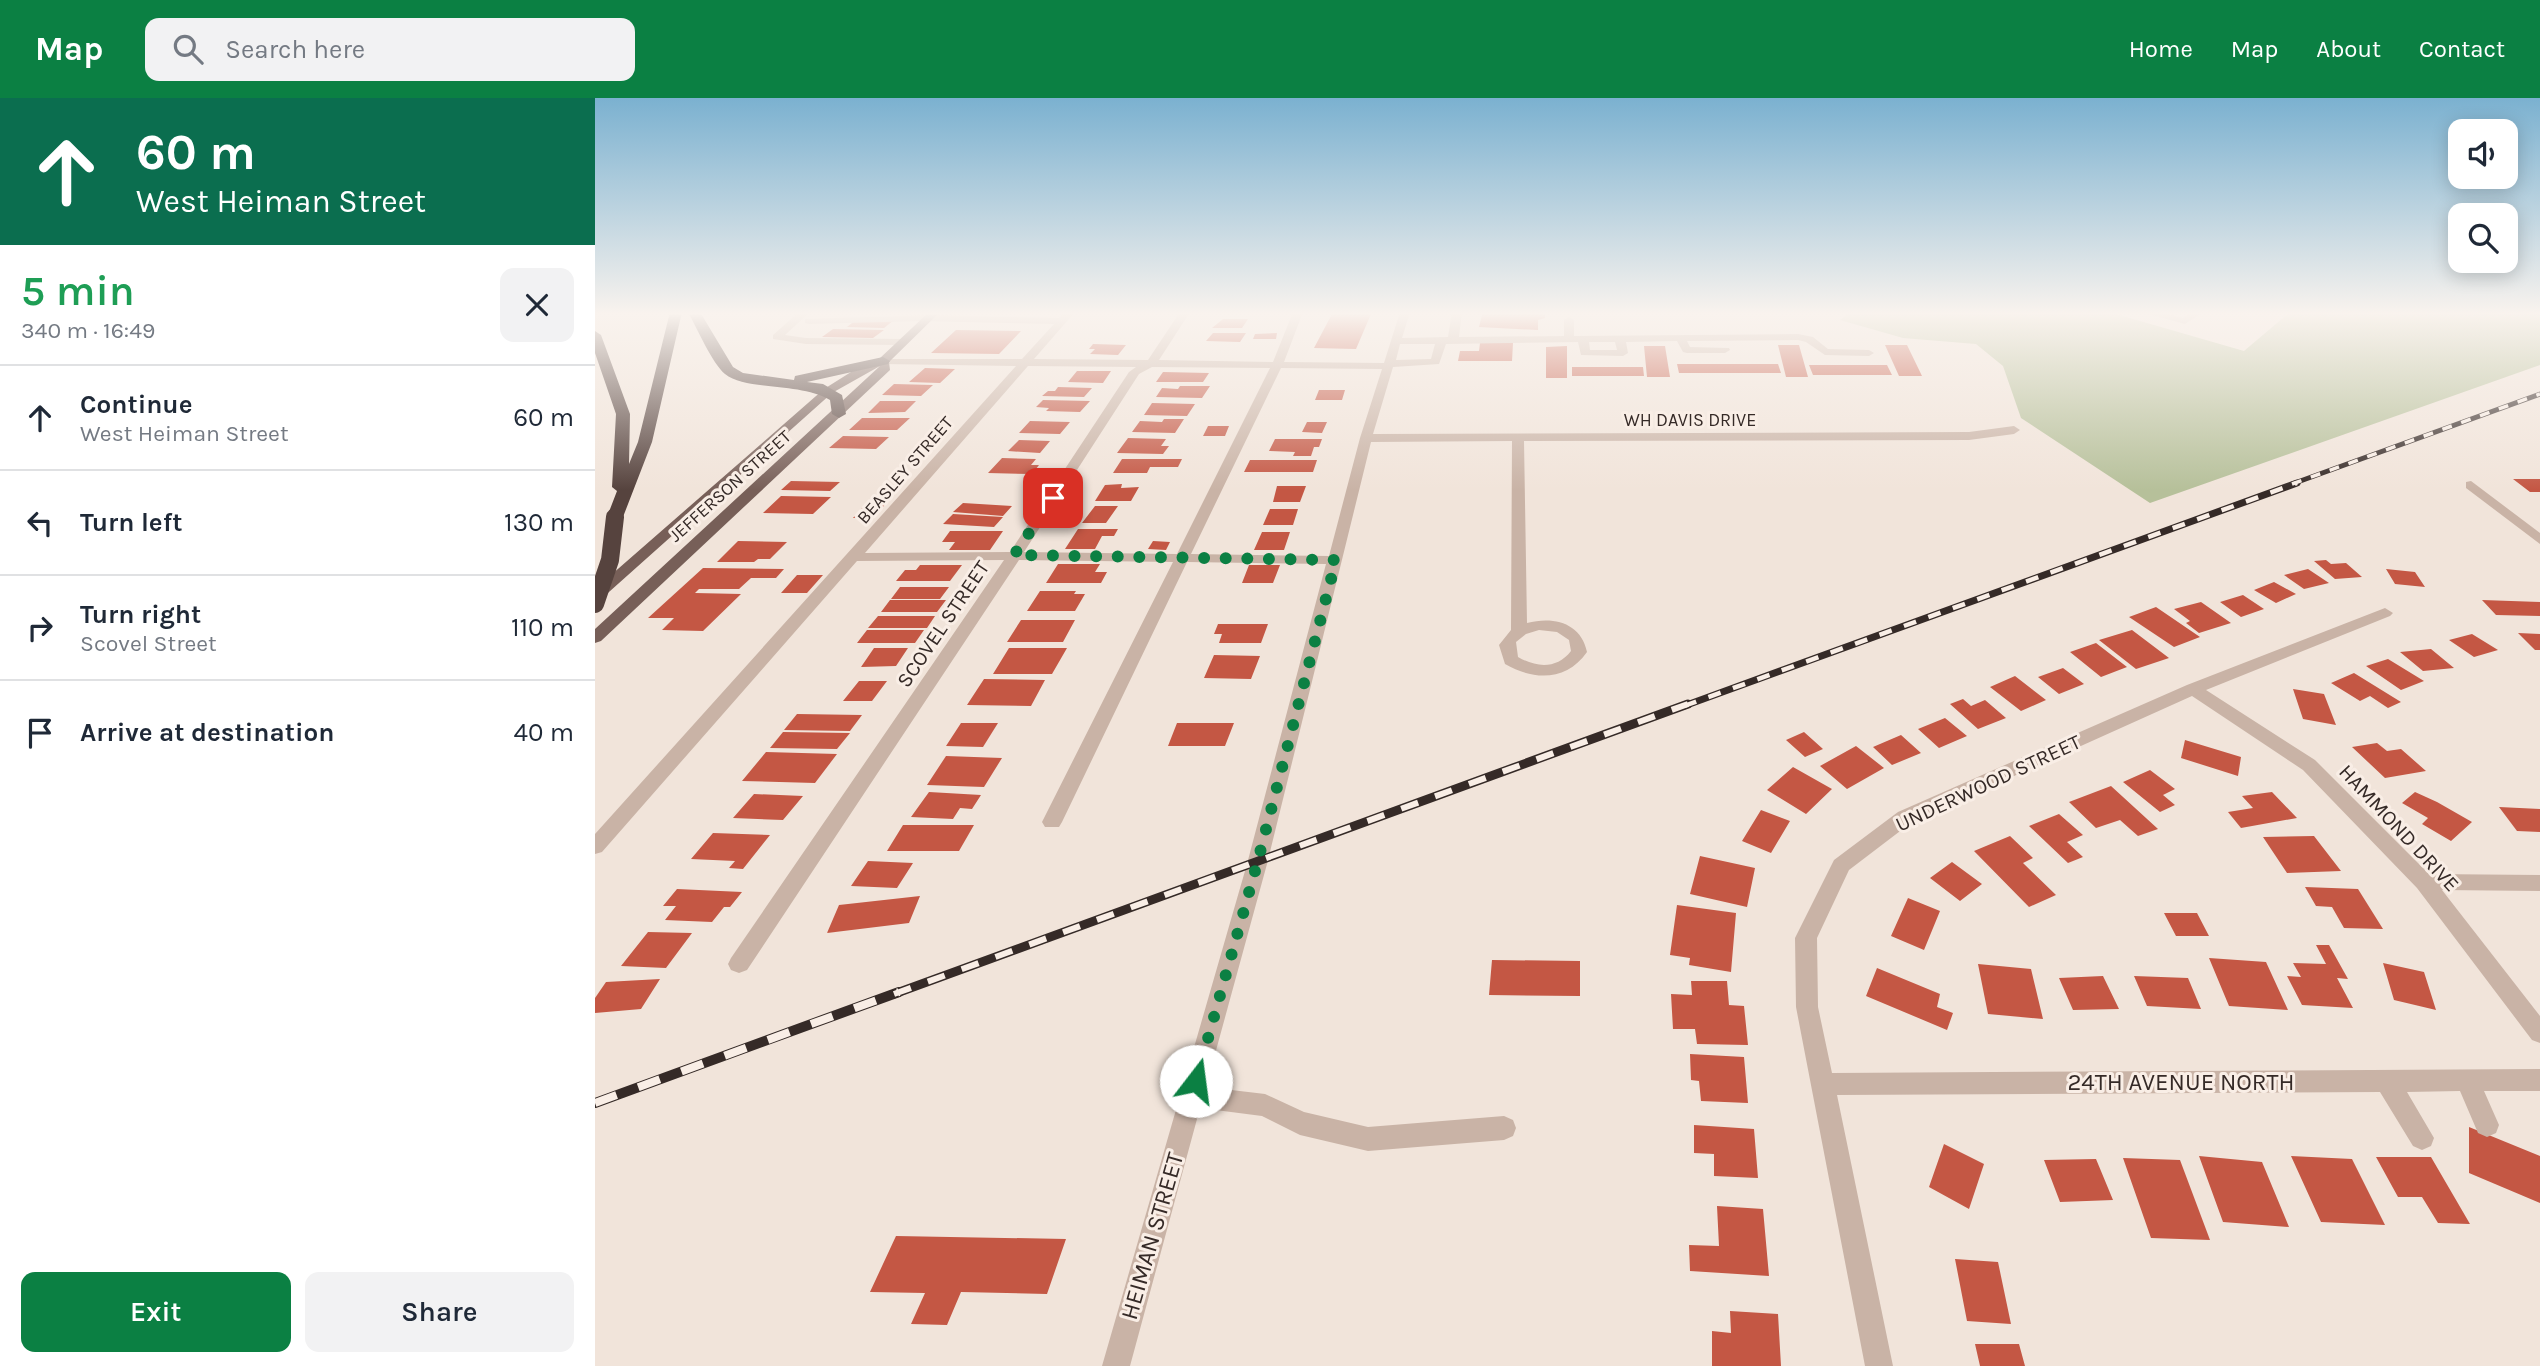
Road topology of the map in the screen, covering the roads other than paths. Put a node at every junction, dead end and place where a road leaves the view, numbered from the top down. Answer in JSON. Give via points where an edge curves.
{"nodes":[{"id":1,"x":608,"y":371,"type":"edge"},
{"id":2,"x":662,"y":371,"type":"edge"},
{"id":3,"x":730,"y":371,"type":"edge"},
{"id":4,"x":839,"y":371,"type":"edge"},
{"id":5,"x":860,"y":371,"type":"edge"},
{"id":6,"x":883,"y":371,"type":"edge"},
{"id":7,"x":1016,"y":371,"type":"edge"},
{"id":8,"x":1136,"y":371,"type":"edge"},
{"id":9,"x":1274,"y":371,"type":"edge"},
{"id":10,"x":1387,"y":371,"type":"edge"},
{"id":11,"x":771,"y":382,"type":"junction"},
{"id":12,"x":828,"y":391,"type":"junction"},
{"id":13,"x":839,"y":414,"type":"junction"},
{"id":14,"x":2014,"y":430,"type":"dead end"},
{"id":15,"x":1367,"y":438,"type":"junction"},
{"id":16,"x":1518,"y":438,"type":"junction"},
{"id":17,"x":2471,"y":485,"type":"dead end"},
{"id":18,"x":617,"y":508,"type":"junction"},
{"id":19,"x":2540,"y":540,"type":"edge"},
{"id":20,"x":1014,"y":555,"type":"junction"},
{"id":21,"x":852,"y":557,"type":"junction"},
{"id":22,"x":1182,"y":559,"type":"junction"},
{"id":23,"x":1336,"y":560,"type":"junction"},
{"id":24,"x":595,"y":597,"type":"edge"},
{"id":25,"x":595,"y":604,"type":"edge"},
{"id":26,"x":2385,"y":613,"type":"dead end"},
{"id":27,"x":1519,"y":631,"type":"dead end"},
{"id":28,"x":595,"y":638,"type":"edge"},
{"id":29,"x":2193,"y":690,"type":"junction"},
{"id":30,"x":1052,"y":822,"type":"dead end"},
{"id":31,"x":595,"y":847,"type":"edge"},
{"id":32,"x":2424,"y":882,"type":"junction"},
{"id":33,"x":2540,"y":883,"type":"edge"},
{"id":34,"x":739,"y":964,"type":"dead end"},
{"id":35,"x":2540,"y":1032,"type":"edge"},
{"id":36,"x":2386,"y":1080,"type":"junction"},
{"id":37,"x":2467,"y":1080,"type":"junction"},
{"id":38,"x":2540,"y":1080,"type":"edge"},
{"id":39,"x":1821,"y":1084,"type":"junction"},
{"id":40,"x":1192,"y":1096,"type":"junction"},
{"id":41,"x":2487,"y":1125,"type":"dead end"},
{"id":42,"x":1504,"y":1128,"type":"dead end"},
{"id":43,"x":2422,"y":1139,"type":"dead end"},
{"id":44,"x":1116,"y":1366,"type":"edge"},
{"id":45,"x":1879,"y":1366,"type":"edge"}],
"edges":[{"from":1,"to":18,"type":"highway","via":[[623,414]]},
{"from":2,"to":18,"type":"highway","via":[[645,442]]},
{"from":3,"to":11,"type":"highway"},
{"from":4,"to":11,"type":"highway"},
{"from":5,"to":12,"type":"main road","name":"JEFFERSON STREET"},
{"from":6,"to":13,"type":"main road","name":"JEFFERSON STREET"},
{"from":7,"to":21,"type":"street","name":"BEASLEY STREET"},
{"from":8,"to":20,"type":"street","name":"SCOVEL STREET"},
{"from":9,"to":22,"type":"street"},
{"from":10,"to":15,"type":"street","name":"HEIMAN STREET"},
{"from":11,"to":12,"type":"highway"},
{"from":12,"to":13,"type":"highway","via":[[837,398]]},
{"from":12,"to":24,"type":"main road","name":"JEFFERSON STREET"},
{"from":13,"to":28,"type":"main road","name":"JEFFERSON STREET"},
{"from":14,"to":16,"type":"street","name":"WH DAVIS DRIVE","via":[[1969,436]]},
{"from":15,"to":16,"type":"street","name":"WH DAVIS DRIVE"},
{"from":15,"to":23,"type":"street","name":"HEIMAN STREET"},
{"from":16,"to":27,"type":"street"},
{"from":17,"to":19,"type":"street"},
{"from":18,"to":25,"type":"highway","bridge":true,"via":[[610,560]]},
{"from":20,"to":21,"type":"street"},
{"from":20,"to":22,"type":"street"},
{"from":20,"to":34,"type":"street","name":"SCOVEL STREET"},
{"from":21,"to":31,"type":"street","name":"BEASLEY STREET"},
{"from":22,"to":23,"type":"street"},
{"from":22,"to":30,"type":"street"},
{"from":23,"to":40,"type":"street","name":"HEIMAN STREET"},
{"from":26,"to":29,"type":"street","name":"UNDERWOOD STREET"},
{"from":29,"to":32,"type":"street","name":"HAMMOND DRIVE","via":[[2309,765]]},
{"from":29,"to":39,"type":"street","name":"UNDERWOOD STREET","via":[[1905,817],[1841,865],[1806,938],[1807,1007]]},
{"from":32,"to":33,"type":"street"},
{"from":32,"to":35,"type":"street","name":"HAMMOND DRIVE"},
{"from":36,"to":37,"type":"street","name":"24TH AVENUE NORTH"},
{"from":36,"to":39,"type":"street","name":"24TH AVENUE NORTH"},
{"from":36,"to":43,"type":"street"},
{"from":37,"to":38,"type":"street","name":"24TH AVENUE NORTH"},
{"from":37,"to":41,"type":"street"},
{"from":39,"to":45,"type":"street","name":"UNDERWOOD STREET"},
{"from":40,"to":42,"type":"street","via":[[1265,1105],[1300,1123],[1368,1139]]},
{"from":40,"to":44,"type":"street","name":"HEIMAN STREET"}]}
